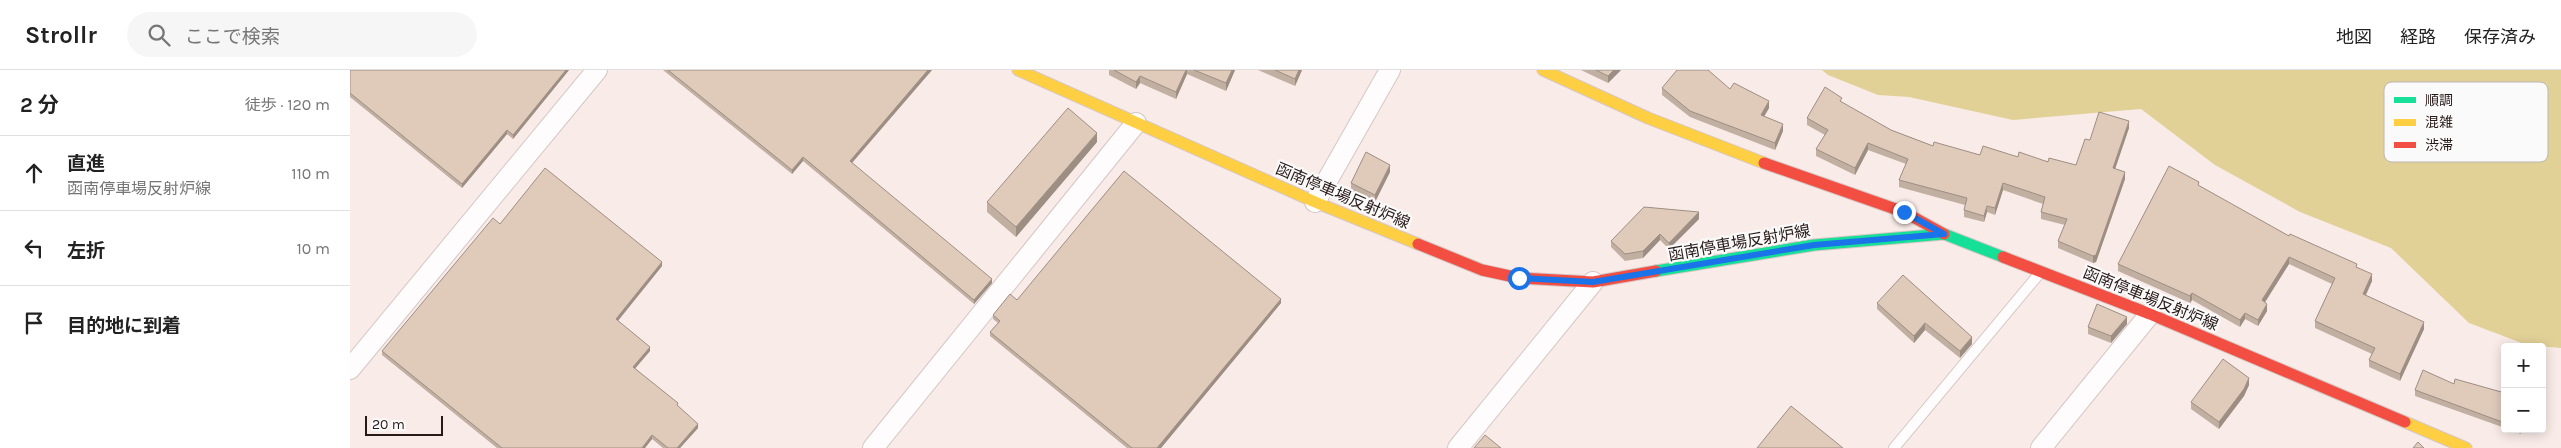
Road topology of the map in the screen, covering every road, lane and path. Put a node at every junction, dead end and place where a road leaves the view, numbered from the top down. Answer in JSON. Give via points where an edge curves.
{"nodes":[{"id":1,"x":597,"y":70,"type":"edge"},
{"id":2,"x":1018,"y":70,"type":"edge"},
{"id":3,"x":1390,"y":70,"type":"edge"},
{"id":4,"x":1543,"y":70,"type":"edge"},
{"id":5,"x":1136,"y":123,"type":"junction"},
{"id":6,"x":1315,"y":202,"type":"junction"},
{"id":7,"x":1944,"y":234,"type":"junction"},
{"id":8,"x":2040,"y":272,"type":"junction"},
{"id":9,"x":1593,"y":282,"type":"junction"},
{"id":10,"x":2150,"y":314,"type":"junction"},
{"id":11,"x":350,"y":369,"type":"edge"},
{"id":12,"x":873,"y":448,"type":"edge"},
{"id":13,"x":1458,"y":448,"type":"edge"},
{"id":14,"x":1894,"y":448,"type":"edge"},
{"id":15,"x":2041,"y":448,"type":"edge"},
{"id":16,"x":2466,"y":448,"type":"edge"}],
"edges":[{"from":1,"to":11,"type":"street"},
{"from":2,"to":5,"type":"main road","name":"函南停車場反射炉線"},
{"from":3,"to":6,"type":"street"},
{"from":4,"to":7,"type":"main road","via":[[1666,125],[1809,180],[1904,212]]},
{"from":5,"to":6,"type":"main road","name":"函南停車場反射炉線"},
{"from":5,"to":12,"type":"street"},
{"from":6,"to":9,"type":"main road","name":"函南停車場反射炉線","via":[[1482,270],[1519,278]]},
{"from":7,"to":8,"type":"main road","name":"函南停車場反射炉線"},
{"from":7,"to":9,"type":"main road","name":"函南停車場反射炉線","via":[[1814,245]]},
{"from":8,"to":10,"type":"main road","name":"函南停車場反射炉線"},
{"from":8,"to":14,"type":"lane"},
{"from":9,"to":13,"type":"street"},
{"from":10,"to":15,"type":"street"},
{"from":10,"to":16,"type":"main road","name":"函南停車場反射炉線"}]}
